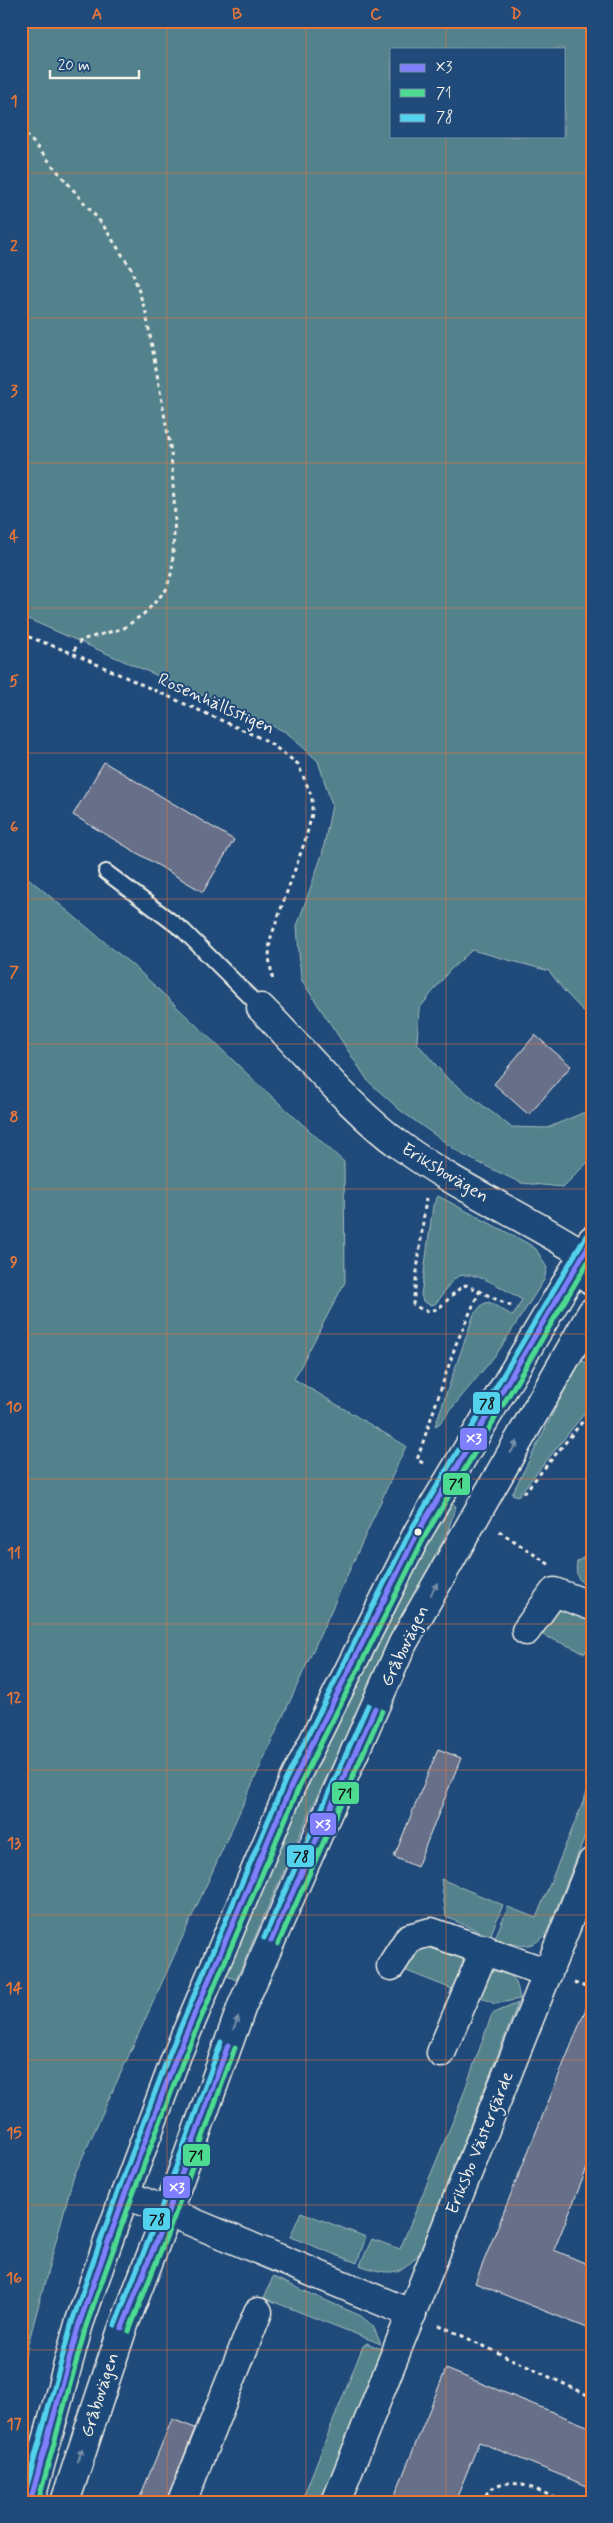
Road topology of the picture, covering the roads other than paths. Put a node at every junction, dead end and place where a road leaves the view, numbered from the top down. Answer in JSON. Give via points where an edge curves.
{"nodes":[{"id":1,"x":106,"y":872,"type":"dead end"},
{"id":2,"x":261,"y":1008,"type":"joint"},
{"id":3,"x":588,"y":1247,"type":"edge"},
{"id":4,"x":592,"y":1281,"type":"edge"},
{"id":5,"x":592,"y":1312,"type":"edge"},
{"id":6,"x":592,"y":1606,"type":"edge"},
{"id":7,"x":526,"y":1631,"type":"dead end"},
{"id":8,"x":592,"y":1862,"type":"edge"},
{"id":9,"x":485,"y":1949,"type":"junction"},
{"id":10,"x":391,"y":1966,"type":"dead end"},
{"id":11,"x":548,"y":1973,"type":"junction"},
{"id":12,"x":441,"y":2053,"type":"dead end"},
{"id":13,"x":125,"y":2194,"type":"junction"},
{"id":14,"x":167,"y":2214,"type":"junction"},
{"id":15,"x":258,"y":2312,"type":"dead end"},
{"id":16,"x":412,"y":2314,"type":"junction"},
{"id":17,"x":30,"y":2502,"type":"edge"},
{"id":18,"x":65,"y":2502,"type":"edge"},
{"id":19,"x":182,"y":2502,"type":"edge"},
{"id":20,"x":336,"y":2502,"type":"edge"}],
"edges":[{"from":1,"to":2,"type":"lane","via":[[184,931]]},
{"from":2,"to":3,"type":"main road","name":"Eriksbovägen","via":[[358,1108],[399,1145],[435,1170]]},
{"from":3,"to":4,"type":"main road"},
{"from":3,"to":13,"type":"main road","via":[[418,1532],[296,1775],[177,2055]]},
{"from":14,"to":5,"type":"main road","name":"Gråbovägen","one_way":true,"via":[[242,2006],[403,1643]]},
{"from":6,"to":7,"type":"main road","via":[[554,1592]]},
{"from":8,"to":11,"type":"main road","name":"Eriksbo Västergärde"},
{"from":9,"to":10,"type":"main road","via":[[431,1932],[409,1938]]},
{"from":9,"to":11,"type":"main road"},
{"from":9,"to":12,"type":"main road"},
{"from":11,"to":16,"type":"main road","name":"Eriksbo Västergärde"},
{"from":13,"to":14,"type":"main road"},
{"from":13,"to":17,"type":"main road","via":[[79,2324]]},
{"from":14,"to":16,"type":"main road"},
{"from":18,"to":14,"type":"main road","name":"Gråbovägen","one_way":true,"via":[[122,2330]]},
{"from":15,"to":19,"type":"main road"},
{"from":16,"to":20,"type":"main road","name":"Eriksbo Västergärde"}]}
